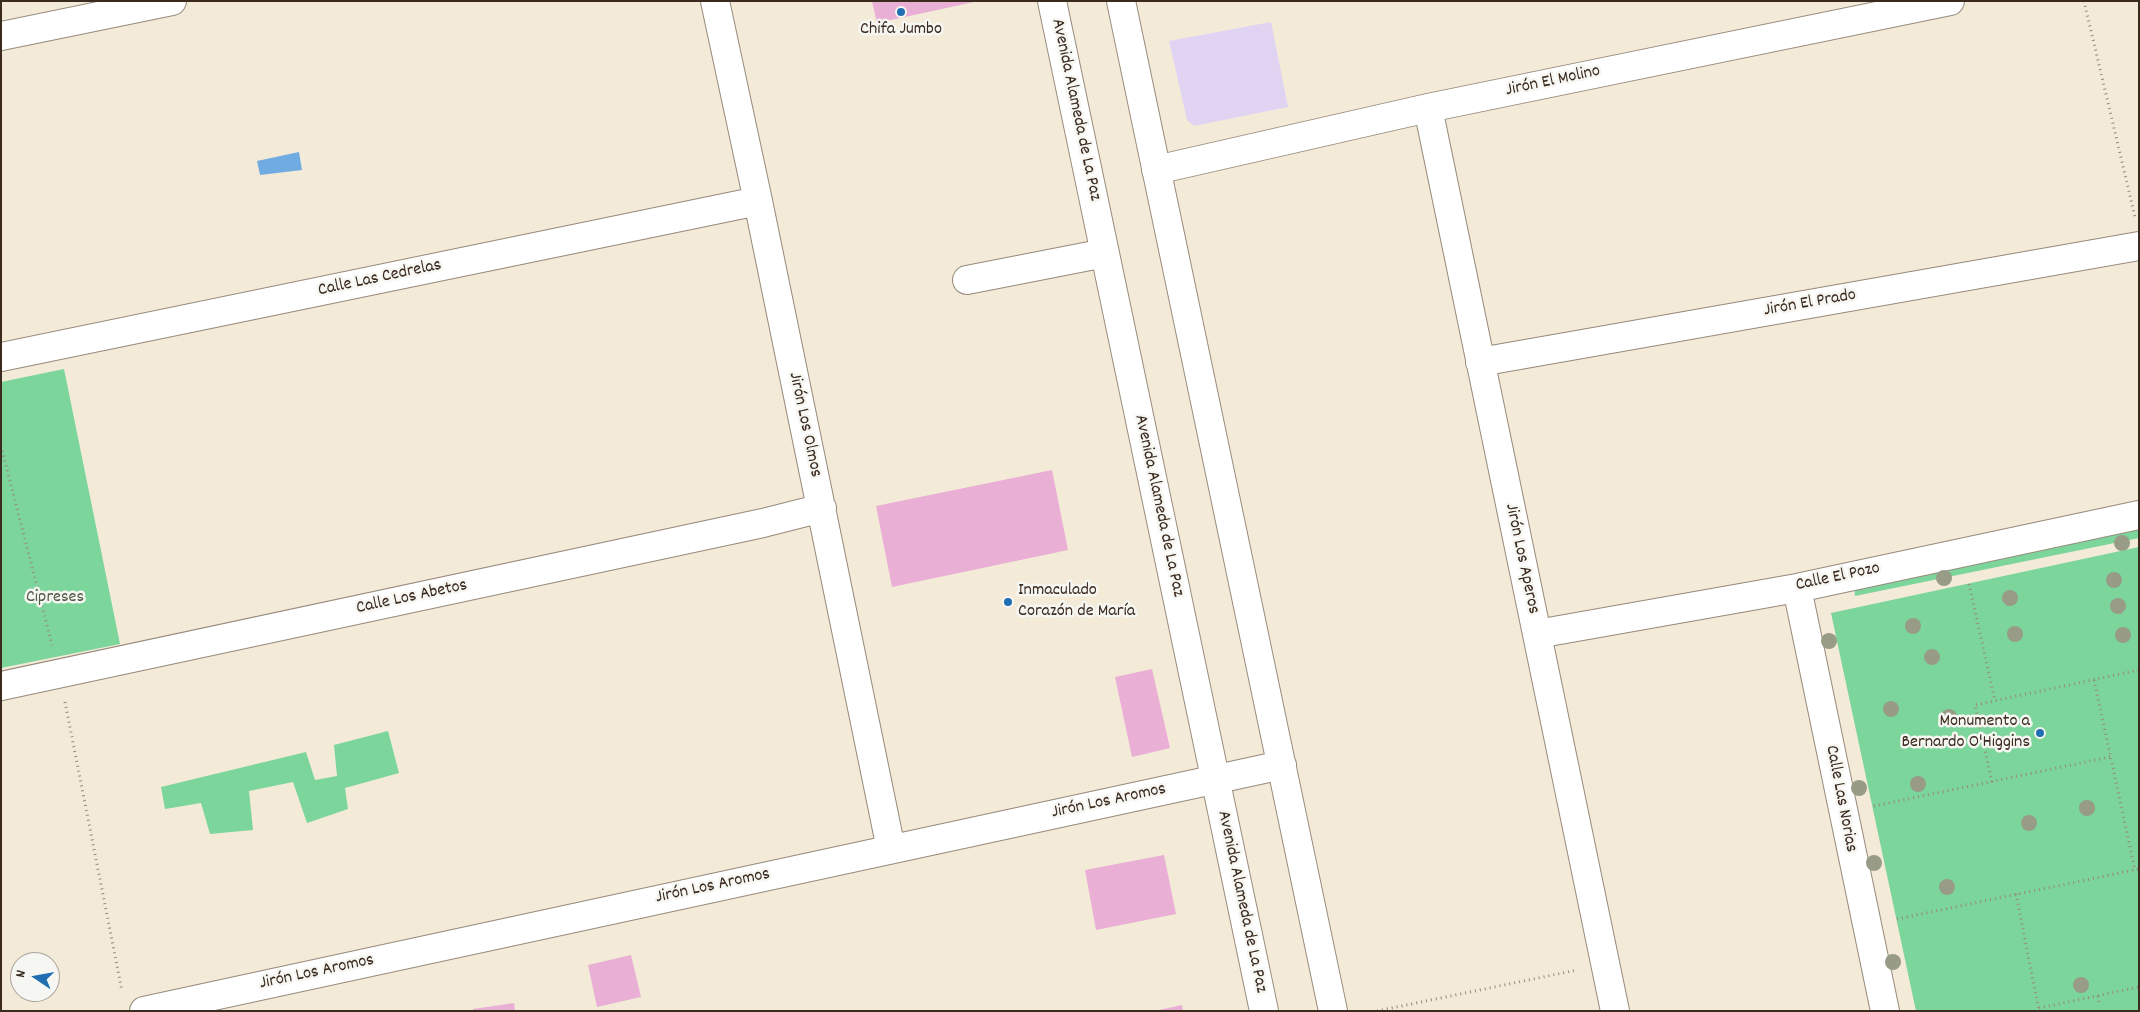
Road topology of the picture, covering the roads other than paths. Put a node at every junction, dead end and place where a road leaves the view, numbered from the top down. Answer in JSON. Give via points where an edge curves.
{"nodes":[{"id":1,"x":172,"y":1,"type":"edge"},
{"id":2,"x":715,"y":1,"type":"edge"},
{"id":3,"x":1052,"y":1,"type":"edge"},
{"id":4,"x":1121,"y":1,"type":"edge"},
{"id":5,"x":1950,"y":1,"type":"edge"},
{"id":6,"x":1,"y":36,"type":"edge"},
{"id":7,"x":1428,"y":108,"type":"junction"},
{"id":8,"x":1156,"y":170,"type":"junction"},
{"id":9,"x":758,"y":201,"type":"junction"},
{"id":10,"x":2138,"y":234,"type":"edge"},
{"id":11,"x":1105,"y":253,"type":"junction"},
{"id":12,"x":967,"y":280,"type":"dead end"},
{"id":13,"x":1,"y":357,"type":"edge"},
{"id":14,"x":1480,"y":362,"type":"junction"},
{"id":15,"x":822,"y":508,"type":"junction"},
{"id":16,"x":2139,"y":515,"type":"edge"},
{"id":17,"x":1798,"y":588,"type":"junction"},
{"id":18,"x":1537,"y":634,"type":"junction"},
{"id":19,"x":1,"y":686,"type":"edge"},
{"id":20,"x":1282,"y":765,"type":"junction"},
{"id":21,"x":1216,"y":779,"type":"junction"},
{"id":22,"x":891,"y":849,"type":"junction"},
{"id":23,"x":244,"y":1000,"type":"edge"},
{"id":24,"x":144,"y":1011,"type":"edge"},
{"id":25,"x":1264,"y":1011,"type":"edge"},
{"id":26,"x":1333,"y":1011,"type":"edge"},
{"id":27,"x":1615,"y":1011,"type":"edge"},
{"id":28,"x":1885,"y":1011,"type":"edge"}],
"edges":[{"from":1,"to":6,"type":"street"},
{"from":2,"to":9,"type":"street","name":"Jirón Los Olmos"},
{"from":3,"to":11,"type":"street","name":"Avenida Alameda de La Paz"},
{"from":4,"to":8,"type":"street"},
{"from":5,"to":7,"type":"street","name":"Jirón El Molino"},
{"from":7,"to":8,"type":"street","name":"Jirón El Molino"},
{"from":7,"to":14,"type":"street","name":"Jirón Los Aperos"},
{"from":8,"to":20,"type":"street"},
{"from":9,"to":13,"type":"street","name":"Calle Las Cedrelas"},
{"from":9,"to":15,"type":"street","name":"Jirón Los Olmos"},
{"from":10,"to":14,"type":"street","name":"Jirón El Prado"},
{"from":11,"to":12,"type":"street"},
{"from":11,"to":21,"type":"street","name":"Avenida Alameda de La Paz"},
{"from":14,"to":18,"type":"street","name":"Jirón Los Aperos"},
{"from":15,"to":19,"type":"street","name":"Calle Los Abetos"},
{"from":15,"to":22,"type":"street","name":"Jirón Los Olmos"},
{"from":16,"to":17,"type":"street","name":"Calle El Pozo"},
{"from":17,"to":18,"type":"street","name":"Calle El Pozo"},
{"from":17,"to":28,"type":"street","name":"Calle Las Norias"},
{"from":18,"to":27,"type":"street","name":"Jirón Los Aperos"},
{"from":20,"to":21,"type":"street","name":"Jirón Los Aromos"},
{"from":20,"to":26,"type":"street"},
{"from":21,"to":22,"type":"street","name":"Jirón Los Aromos"},
{"from":21,"to":25,"type":"street","name":"Avenida Alameda de La Paz"},
{"from":22,"to":23,"type":"street","name":"Jirón Los Aromos"},
{"from":23,"to":24,"type":"street","name":"Jirón Los Aromos"}]}
